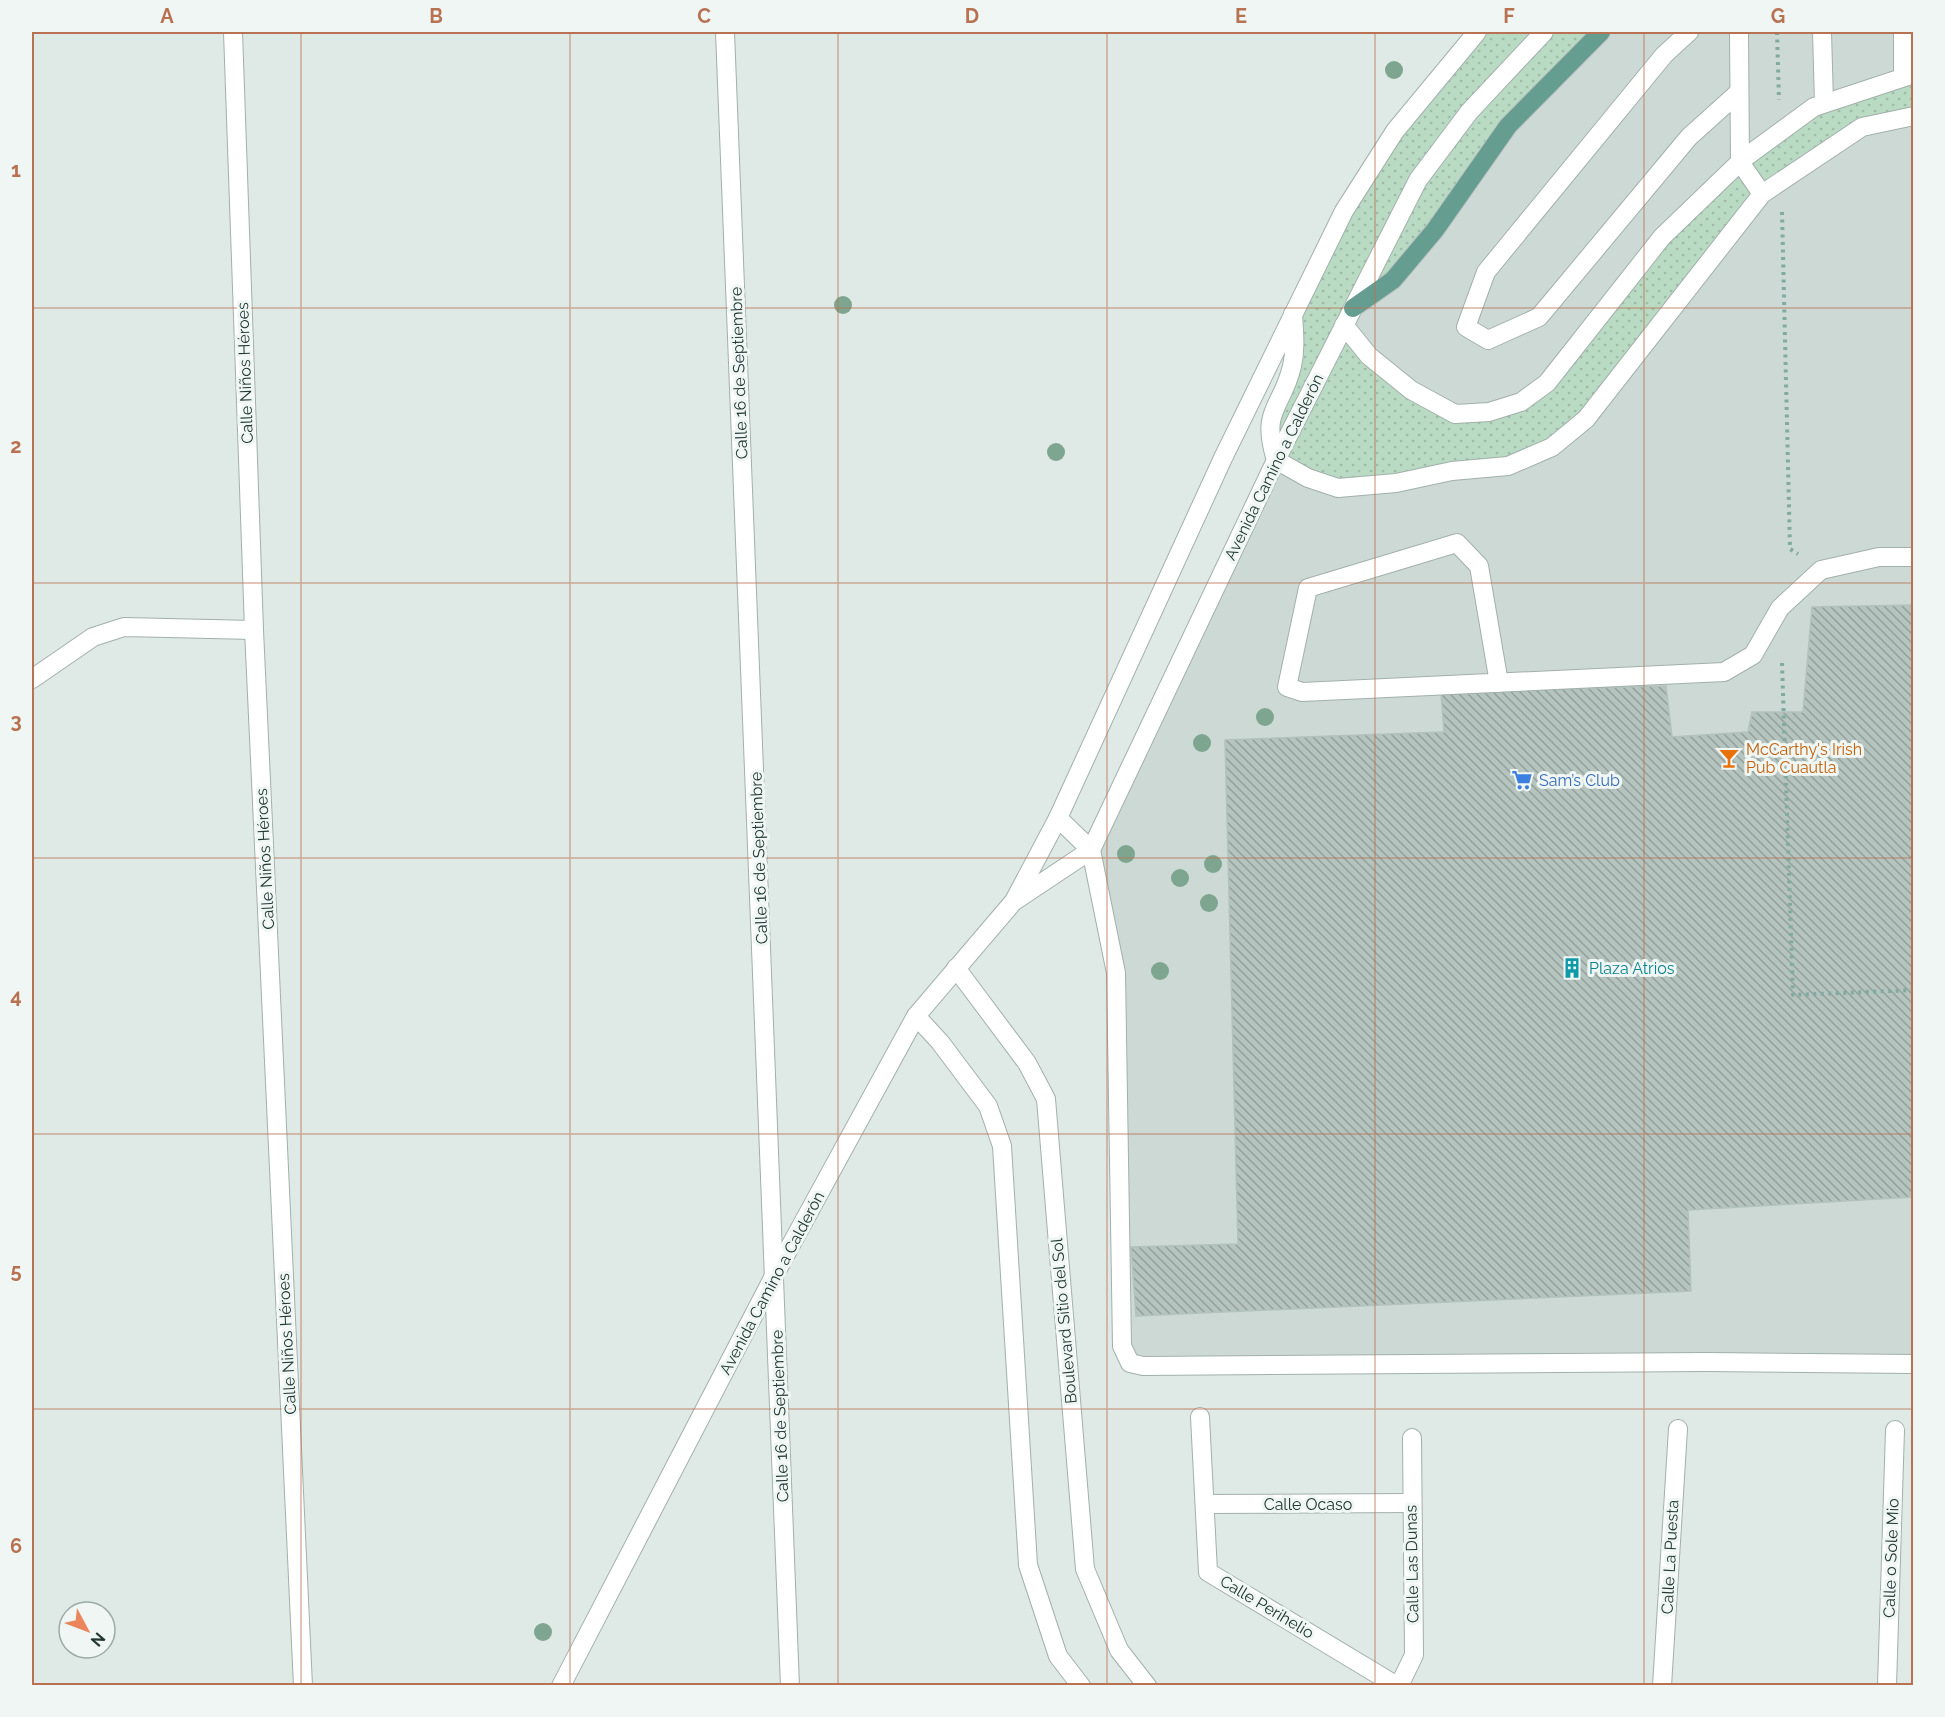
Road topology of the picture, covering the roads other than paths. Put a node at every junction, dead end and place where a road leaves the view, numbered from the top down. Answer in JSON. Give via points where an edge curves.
{"nodes":[{"id":1,"x":233,"y":32,"type":"edge"},
{"id":2,"x":725,"y":32,"type":"edge"},
{"id":3,"x":1477,"y":32,"type":"edge"},
{"id":4,"x":1544,"y":32,"type":"edge"},
{"id":5,"x":1601,"y":32,"type":"edge"},
{"id":6,"x":1689,"y":32,"type":"edge"},
{"id":7,"x":1738,"y":32,"type":"edge"},
{"id":8,"x":1822,"y":32,"type":"edge"},
{"id":9,"x":1904,"y":32,"type":"edge"},
{"id":10,"x":1908,"y":75,"type":"edge"},
{"id":11,"x":1739,"y":92,"type":"junction"},
{"id":12,"x":1824,"y":103,"type":"junction"},
{"id":13,"x":1914,"y":116,"type":"edge"},
{"id":14,"x":1740,"y":162,"type":"junction"},
{"id":15,"x":1762,"y":194,"type":"junction"},
{"id":16,"x":1353,"y":308,"type":"junction"},
{"id":17,"x":1293,"y":312,"type":"junction"},
{"id":18,"x":1344,"y":325,"type":"junction"},
{"id":19,"x":1276,"y":460,"type":"junction"},
{"id":20,"x":1914,"y":557,"type":"edge"},
{"id":21,"x":254,"y":630,"type":"junction"},
{"id":22,"x":32,"y":679,"type":"edge"},
{"id":23,"x":1499,"y":683,"type":"junction"},
{"id":24,"x":1058,"y":818,"type":"junction"},
{"id":25,"x":1091,"y":850,"type":"junction"},
{"id":26,"x":1014,"y":901,"type":"junction"},
{"id":27,"x":956,"y":969,"type":"junction"},
{"id":28,"x":916,"y":1016,"type":"junction"},
{"id":29,"x":775,"y":1274,"type":"junction"},
{"id":30,"x":1914,"y":1364,"type":"edge"},
{"id":31,"x":1200,"y":1417,"type":"dead end"},
{"id":32,"x":1678,"y":1429,"type":"dead end"},
{"id":33,"x":1895,"y":1430,"type":"dead end"},
{"id":34,"x":1412,"y":1438,"type":"dead end"},
{"id":35,"x":1411,"y":1503,"type":"junction"},
{"id":36,"x":1204,"y":1504,"type":"junction"},
{"id":37,"x":303,"y":1686,"type":"edge"},
{"id":38,"x":561,"y":1686,"type":"edge"},
{"id":39,"x":790,"y":1686,"type":"edge"},
{"id":40,"x":1081,"y":1686,"type":"edge"},
{"id":41,"x":1147,"y":1686,"type":"edge"},
{"id":42,"x":1398,"y":1686,"type":"edge"},
{"id":43,"x":1662,"y":1686,"type":"edge"},
{"id":44,"x":1887,"y":1686,"type":"edge"}],
"edges":[{"from":1,"to":21,"type":"street","name":"Calle Niños Héroes"},
{"from":2,"to":29,"type":"street","name":"Calle 16 de Septiembre"},
{"from":3,"to":17,"type":"street","name":"Avenida Camino a Calderón","via":[[1395,131],[1344,212]]},
{"from":4,"to":16,"type":"street","name":"Avenida Camino a Calderón","via":[[1469,112],[1418,180]]},
{"from":5,"to":16,"type":"main road","via":[[1508,126],[1435,230],[1393,280]]},
{"from":6,"to":11,"type":"street","via":[[1664,55],[1486,272],[1466,327],[1488,340],[1539,317],[1689,137]]},
{"from":7,"to":11,"type":"street"},
{"from":8,"to":12,"type":"street"},
{"from":9,"to":10,"type":"street"},
{"from":10,"to":12,"type":"street"},
{"from":11,"to":14,"type":"street"},
{"from":12,"to":14,"type":"street","via":[[1780,130]]},
{"from":13,"to":15,"type":"street","via":[[1862,127]]},
{"from":14,"to":15,"type":"street"},
{"from":14,"to":18,"type":"street","via":[[1662,237],[1547,383],[1521,402],[1489,412],[1455,414],[1411,390],[1369,356]]},
{"from":15,"to":19,"type":"street","via":[[1586,419],[1552,447],[1508,466],[1338,488],[1308,478]]},
{"from":16,"to":18,"type":"street","name":"Avenida Camino a Calderón"},
{"from":17,"to":19,"type":"street","via":[[1292,368],[1271,415],[1269,439]]},
{"from":17,"to":24,"type":"street","name":"Avenida Camino a Calderón"},
{"from":18,"to":19,"type":"street","name":"Avenida Camino a Calderón"},
{"from":19,"to":25,"type":"street","name":"Avenida Camino a Calderón"},
{"from":20,"to":23,"type":"street","via":[[1879,557],[1821,570],[1780,608],[1752,655],[1724,672]]},
{"from":21,"to":22,"type":"street","via":[[124,627],[93,637]]},
{"from":21,"to":37,"type":"street","name":"Calle Niños Héroes"},
{"from":23,"to":23,"type":"street","via":[[1302,692],[1287,687],[1308,588],[1457,543],[1479,566]]},
{"from":24,"to":25,"type":"street"},
{"from":24,"to":26,"type":"street","name":"Avenida Camino a Calderón"},
{"from":25,"to":26,"type":"street","name":"Avenida Camino a Calderón"},
{"from":25,"to":30,"type":"street","via":[[1116,973],[1122,1346],[1130,1363]]},
{"from":26,"to":27,"type":"street","name":"Avenida Camino a Calderón"},
{"from":27,"to":28,"type":"street","name":"Avenida Camino a Calderón"},
{"from":27,"to":41,"type":"street","name":"Boulevard Sitio del Sol","via":[[1027,1063],[1046,1099],[1085,1569],[1119,1650]]},
{"from":28,"to":29,"type":"street","name":"Avenida Camino a Calderón"},
{"from":28,"to":40,"type":"street","via":[[988,1106],[1002,1146],[1028,1565],[1058,1656]]},
{"from":29,"to":38,"type":"street","name":"Avenida Camino a Calderón"},
{"from":29,"to":39,"type":"street","name":"Calle 16 de Septiembre"},
{"from":31,"to":36,"type":"street","name":"Calle Perihelio"},
{"from":32,"to":43,"type":"street","name":"Calle La Puesta"},
{"from":33,"to":44,"type":"street","name":"Calle o Sole Mio"},
{"from":34,"to":35,"type":"street","name":"Calle Las Dunas"},
{"from":35,"to":36,"type":"street","name":"Calle Ocaso"},
{"from":35,"to":42,"type":"street","name":"Calle Las Dunas","via":[[1414,1655]]},
{"from":36,"to":42,"type":"street","name":"Calle Perihelio","via":[[1208,1572]]}]}
